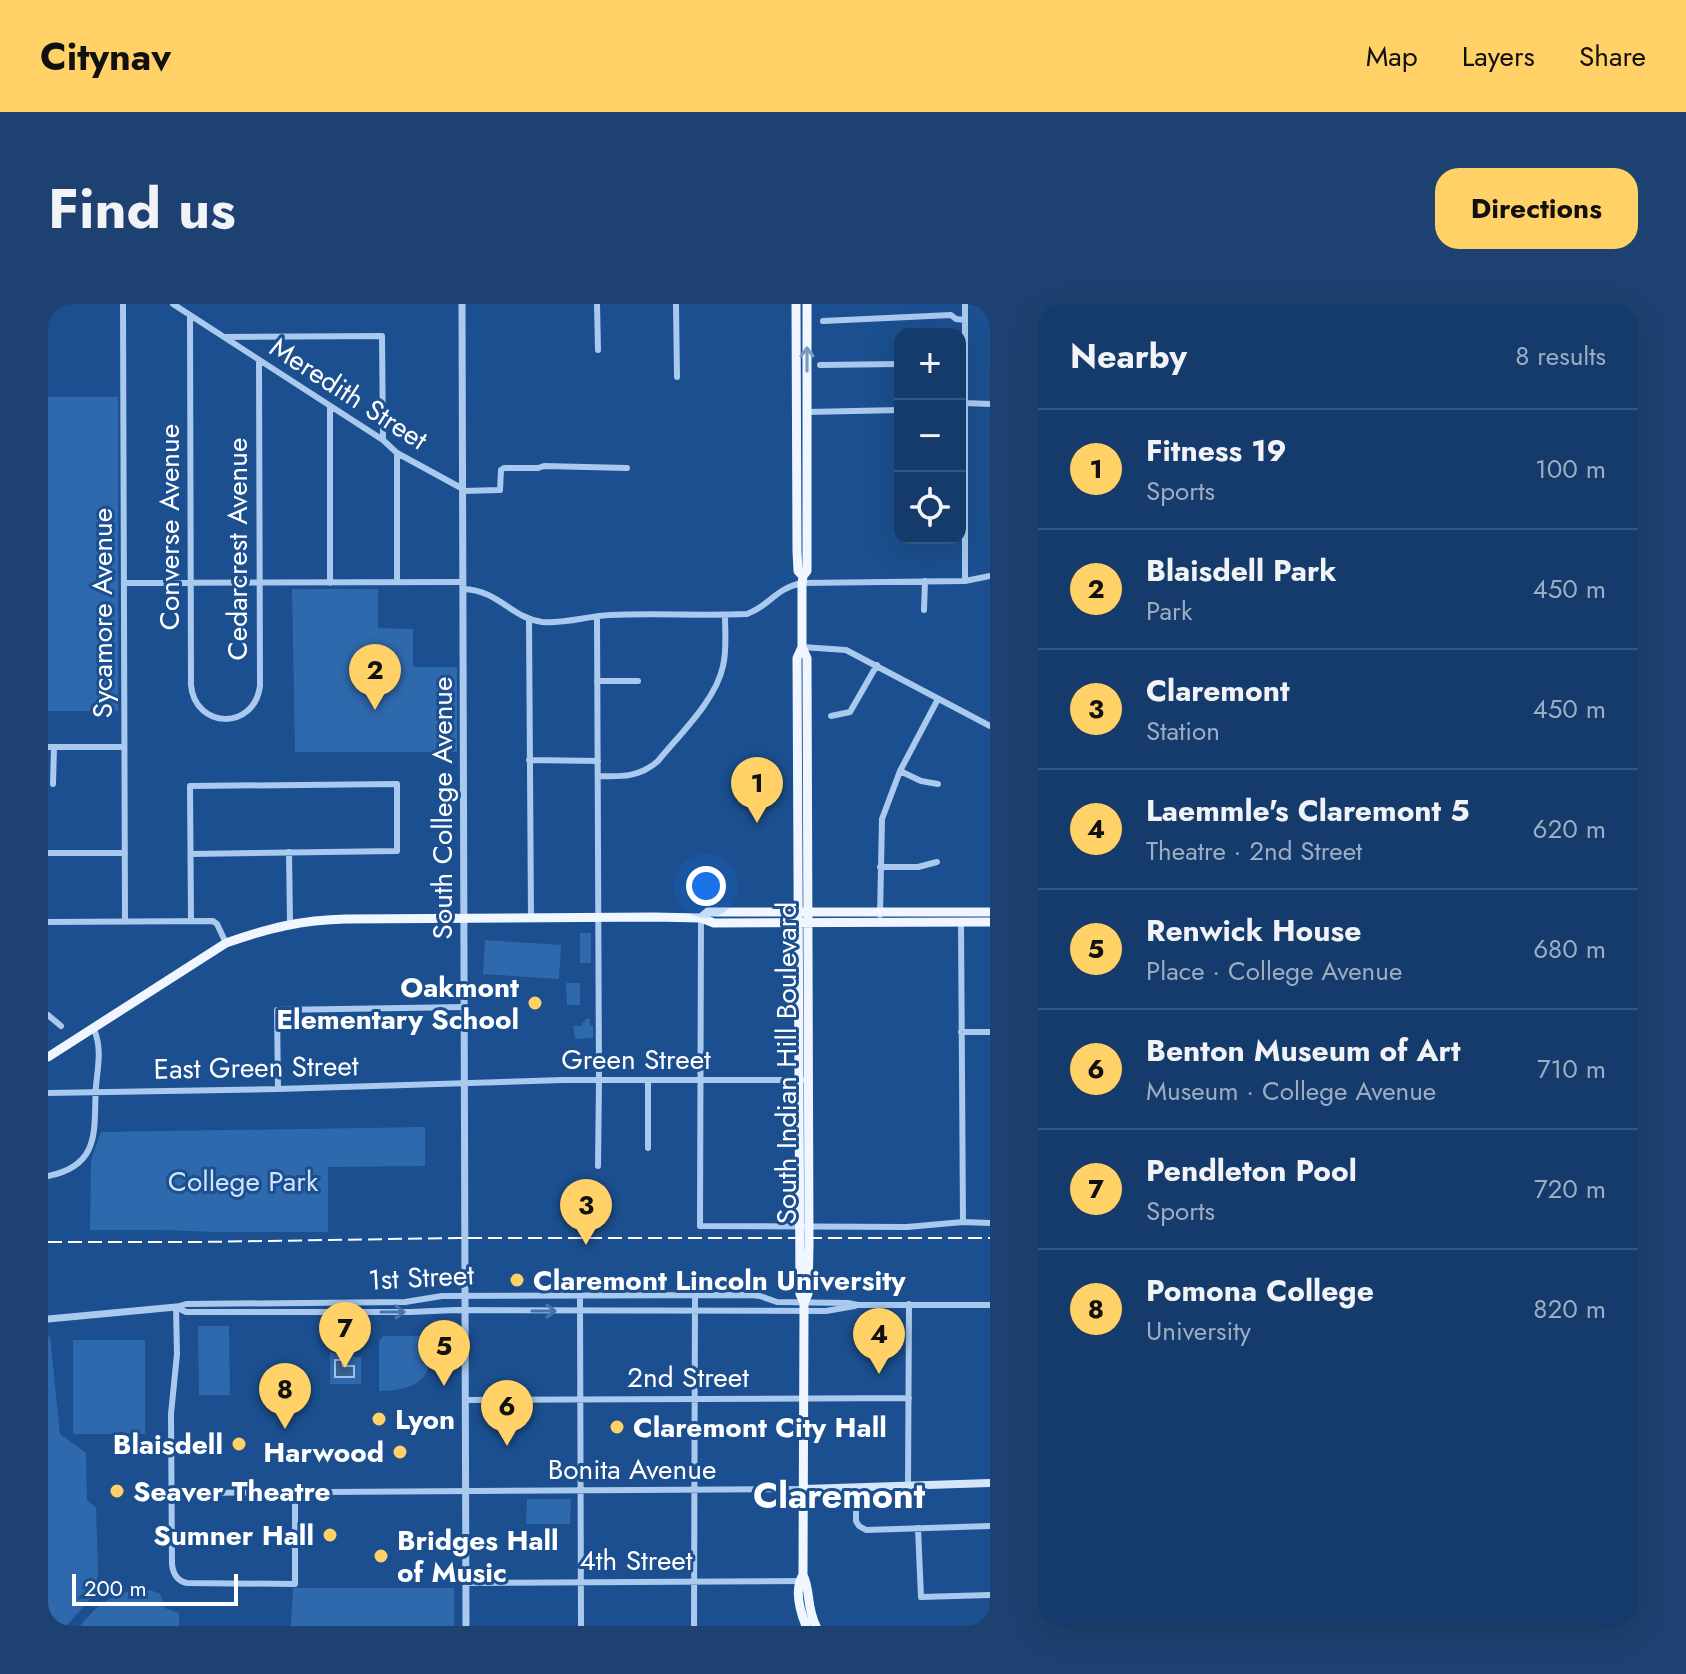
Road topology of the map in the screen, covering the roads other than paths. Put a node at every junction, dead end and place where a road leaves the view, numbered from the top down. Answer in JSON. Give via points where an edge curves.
{"nodes":[{"id":1,"x":123,"y":304,"type":"edge"},
{"id":2,"x":173,"y":304,"type":"edge"},
{"id":3,"x":462,"y":304,"type":"edge"},
{"id":4,"x":597,"y":304,"type":"edge"},
{"id":5,"x":676,"y":304,"type":"edge"},
{"id":6,"x":796,"y":304,"type":"edge"},
{"id":7,"x":807,"y":304,"type":"edge"},
{"id":8,"x":965,"y":305,"type":"edge"},
{"id":9,"x":190,"y":315,"type":"junction"},
{"id":10,"x":951,"y":315,"type":"junction"},
{"id":11,"x":965,"y":320,"type":"junction"},
{"id":12,"x":823,"y":321,"type":"dead end"},
{"id":13,"x":964,"y":328,"type":"edge"},
{"id":14,"x":224,"y":337,"type":"junction"},
{"id":15,"x":598,"y":350,"type":"dead end"},
{"id":16,"x":259,"y":360,"type":"junction"},
{"id":17,"x":894,"y":364,"type":"edge"},
{"id":18,"x":820,"y":365,"type":"dead end"},
{"id":19,"x":677,"y":377,"type":"dead end"},
{"id":20,"x":966,"y":404,"type":"edge"},
{"id":21,"x":990,"y":404,"type":"edge"},
{"id":22,"x":330,"y":407,"type":"junction"},
{"id":23,"x":894,"y":410,"type":"edge"},
{"id":24,"x":807,"y":412,"type":"junction"},
{"id":25,"x":383,"y":440,"type":"junction"},
{"id":26,"x":397,"y":453,"type":"junction"},
{"id":27,"x":627,"y":468,"type":"dead end"},
{"id":28,"x":964,"y":472,"type":"edge"},
{"id":29,"x":463,"y":490,"type":"junction"},
{"id":30,"x":990,"y":576,"type":"edge"},
{"id":31,"x":803,"y":580,"type":"junction"},
{"id":32,"x":925,"y":581,"type":"junction"},
{"id":33,"x":965,"y":581,"type":"junction"},
{"id":34,"x":397,"y":582,"type":"junction"},
{"id":35,"x":124,"y":583,"type":"junction"},
{"id":36,"x":191,"y":583,"type":"junction"},
{"id":37,"x":259,"y":583,"type":"junction"},
{"id":38,"x":330,"y":583,"type":"junction"},
{"id":39,"x":463,"y":586,"type":"junction"},
{"id":40,"x":924,"y":610,"type":"dead end"},
{"id":41,"x":725,"y":615,"type":"junction"},
{"id":42,"x":597,"y":617,"type":"junction"},
{"id":43,"x":529,"y":619,"type":"junction"},
{"id":44,"x":802,"y":647,"type":"junction"},
{"id":45,"x":877,"y":665,"type":"junction"},
{"id":46,"x":597,"y":681,"type":"junction"},
{"id":47,"x":638,"y":681,"type":"dead end"},
{"id":48,"x":938,"y":699,"type":"junction"},
{"id":49,"x":831,"y":716,"type":"dead end"},
{"id":50,"x":227,"y":718,"type":"joint"},
{"id":51,"x":990,"y":726,"type":"edge"},
{"id":52,"x":51,"y":747,"type":"edge"},
{"id":53,"x":124,"y":747,"type":"junction"},
{"id":54,"x":529,"y":760,"type":"junction"},
{"id":55,"x":598,"y":761,"type":"junction"},
{"id":56,"x":900,"y":771,"type":"junction"},
{"id":57,"x":598,"y":776,"type":"junction"},
{"id":58,"x":53,"y":784,"type":"dead end"},
{"id":59,"x":938,"y":784,"type":"dead end"},
{"id":60,"x":289,"y":852,"type":"junction"},
{"id":61,"x":48,"y":853,"type":"edge"},
{"id":62,"x":125,"y":853,"type":"junction"},
{"id":63,"x":191,"y":854,"type":"junction"},
{"id":64,"x":937,"y":862,"type":"dead end"},
{"id":65,"x":880,"y":867,"type":"junction"},
{"id":66,"x":990,"y":912,"type":"edge"},
{"id":67,"x":961,"y":916,"type":"junction"},
{"id":68,"x":599,"y":917,"type":"junction"},
{"id":69,"x":880,"y":917,"type":"junction"},
{"id":70,"x":464,"y":918,"type":"junction"},
{"id":71,"x":531,"y":918,"type":"junction"},
{"id":72,"x":701,"y":918,"type":"junction"},
{"id":73,"x":803,"y":918,"type":"junction"},
{"id":74,"x":191,"y":921,"type":"junction"},
{"id":75,"x":48,"y":922,"type":"edge"},
{"id":76,"x":125,"y":922,"type":"junction"},
{"id":77,"x":990,"y":922,"type":"edge"},
{"id":78,"x":290,"y":923,"type":"junction"},
{"id":79,"x":226,"y":943,"type":"junction"},
{"id":80,"x":465,"y":1007,"type":"junction"},
{"id":81,"x":48,"y":1015,"type":"edge"},
{"id":82,"x":61,"y":1026,"type":"dead end"},
{"id":83,"x":94,"y":1029,"type":"junction"},
{"id":84,"x":961,"y":1032,"type":"junction"},
{"id":85,"x":990,"y":1032,"type":"edge"},
{"id":86,"x":48,"y":1057,"type":"edge"},
{"id":87,"x":599,"y":1080,"type":"junction"},
{"id":88,"x":648,"y":1080,"type":"junction"},
{"id":89,"x":701,"y":1080,"type":"junction"},
{"id":90,"x":803,"y":1080,"type":"junction"},
{"id":91,"x":466,"y":1084,"type":"junction"},
{"id":92,"x":278,"y":1089,"type":"junction"},
{"id":93,"x":48,"y":1093,"type":"edge"},
{"id":94,"x":96,"y":1093,"type":"junction"},
{"id":95,"x":648,"y":1148,"type":"dead end"},
{"id":96,"x":598,"y":1166,"type":"dead end"},
{"id":97,"x":48,"y":1176,"type":"edge"},
{"id":98,"x":963,"y":1222,"type":"junction"},
{"id":99,"x":990,"y":1223,"type":"edge"},
{"id":100,"x":804,"y":1227,"type":"junction"},
{"id":101,"x":465,"y":1296,"type":"junction"},
{"id":102,"x":580,"y":1296,"type":"junction"},
{"id":103,"x":695,"y":1296,"type":"junction"},
{"id":104,"x":909,"y":1304,"type":"junction"},
{"id":105,"x":990,"y":1305,"type":"edge"},
{"id":106,"x":176,"y":1307,"type":"junction"},
{"id":107,"x":804,"y":1307,"type":"junction"},
{"id":108,"x":694,"y":1310,"type":"junction"},
{"id":109,"x":466,"y":1311,"type":"junction"},
{"id":110,"x":580,"y":1311,"type":"junction"},
{"id":111,"x":48,"y":1319,"type":"edge"},
{"id":112,"x":909,"y":1398,"type":"junction"},
{"id":113,"x":695,"y":1399,"type":"junction"},
{"id":114,"x":804,"y":1399,"type":"junction"},
{"id":115,"x":466,"y":1400,"type":"junction"},
{"id":116,"x":580,"y":1400,"type":"junction"},
{"id":117,"x":990,"y":1483,"type":"edge"},
{"id":118,"x":908,"y":1486,"type":"junction"},
{"id":119,"x":856,"y":1488,"type":"junction"},
{"id":120,"x":804,"y":1489,"type":"junction"},
{"id":121,"x":695,"y":1491,"type":"junction"},
{"id":122,"x":466,"y":1492,"type":"junction"},
{"id":123,"x":581,"y":1492,"type":"junction"},
{"id":124,"x":171,"y":1493,"type":"junction"},
{"id":125,"x":295,"y":1493,"type":"junction"},
{"id":126,"x":990,"y":1526,"type":"edge"},
{"id":127,"x":918,"y":1528,"type":"junction"},
{"id":128,"x":803,"y":1579,"type":"junction"},
{"id":129,"x":694,"y":1582,"type":"junction"},
{"id":130,"x":466,"y":1583,"type":"junction"},
{"id":131,"x":581,"y":1583,"type":"junction"},
{"id":132,"x":990,"y":1595,"type":"edge"},
{"id":133,"x":809,"y":1623,"type":"edge"},
{"id":134,"x":466,"y":1626,"type":"edge"},
{"id":135,"x":581,"y":1626,"type":"edge"},
{"id":136,"x":694,"y":1626,"type":"edge"}],
"edges":[{"from":1,"to":35,"type":"street","name":"Sycamore Avenue"},
{"from":2,"to":9,"type":"street","name":"Meredith Street"},
{"from":3,"to":29,"type":"street","name":"South College Avenue"},
{"from":4,"to":15,"type":"street"},
{"from":5,"to":19,"type":"street"},
{"from":6,"to":31,"type":"main road","name":"South Indian Hill Boulevard","via":[[797,538]]},
{"from":24,"to":7,"type":"main road","name":"South Indian Hill Boulevard","one_way":true},
{"from":8,"to":10,"type":"street"},
{"from":8,"to":11,"type":"street"},
{"from":9,"to":14,"type":"street","name":"Meredith Street"},
{"from":9,"to":36,"type":"street","name":"Converse Avenue"},
{"from":10,"to":11,"type":"street"},
{"from":10,"to":12,"type":"street"},
{"from":11,"to":13,"type":"street"},
{"from":14,"to":16,"type":"street","name":"Meredith Street"},
{"from":14,"to":25,"type":"street","via":[[382,336]]},
{"from":16,"to":22,"type":"street","name":"Meredith Street"},
{"from":16,"to":37,"type":"street","name":"Cedarcrest Avenue"},
{"from":17,"to":18,"type":"street"},
{"from":20,"to":21,"type":"street"},
{"from":22,"to":25,"type":"street","name":"Meredith Street"},
{"from":22,"to":38,"type":"street"},
{"from":23,"to":24,"type":"street"},
{"from":24,"to":31,"type":"main road","name":"South Indian Hill Boulevard"},
{"from":25,"to":26,"type":"street","name":"Meredith Street"},
{"from":26,"to":29,"type":"street","name":"Meredith Street"},
{"from":26,"to":34,"type":"street"},
{"from":27,"to":29,"type":"street","via":[[504,468],[500,490]]},
{"from":28,"to":33,"type":"street"},
{"from":29,"to":39,"type":"street","name":"South College Avenue"},
{"from":30,"to":33,"type":"street"},
{"from":31,"to":32,"type":"street"},
{"from":31,"to":41,"type":"street","via":[[757,610]]},
{"from":31,"to":44,"type":"main road","name":"South Indian Hill Boulevard"},
{"from":32,"to":33,"type":"street"},
{"from":32,"to":40,"type":"street"},
{"from":34,"to":38,"type":"street"},
{"from":34,"to":39,"type":"street"},
{"from":35,"to":36,"type":"street"},
{"from":35,"to":53,"type":"street","name":"Sycamore Avenue"},
{"from":36,"to":37,"type":"street"},
{"from":36,"to":50,"type":"street","name":"Converse Avenue","via":[[192,692],[202,710]]},
{"from":37,"to":38,"type":"street"},
{"from":37,"to":50,"type":"street","name":"Cedarcrest Avenue","via":[[259,693],[249,711]]},
{"from":39,"to":43,"type":"street","via":[[484,591]]},
{"from":39,"to":70,"type":"street","name":"South College Avenue"},
{"from":41,"to":42,"type":"street"},
{"from":41,"to":57,"type":"street","via":[[723,667],[710,698],[651,768],[631,776]]},
{"from":42,"to":43,"type":"street"},
{"from":42,"to":46,"type":"street"},
{"from":43,"to":54,"type":"street"},
{"from":44,"to":45,"type":"street","via":[[846,650]]},
{"from":44,"to":73,"type":"main road","name":"South Indian Hill Boulevard","via":[[807,658]]},
{"from":45,"to":48,"type":"street"},
{"from":45,"to":49,"type":"street","via":[[850,712]]},
{"from":46,"to":47,"type":"street"},
{"from":46,"to":55,"type":"street"},
{"from":48,"to":51,"type":"street"},
{"from":48,"to":56,"type":"street"},
{"from":52,"to":53,"type":"street"},
{"from":52,"to":58,"type":"street"},
{"from":53,"to":62,"type":"street","name":"Sycamore Avenue"},
{"from":54,"to":55,"type":"street"},
{"from":54,"to":71,"type":"street"},
{"from":55,"to":57,"type":"street"},
{"from":56,"to":59,"type":"street"},
{"from":56,"to":65,"type":"street","via":[[882,819]]},
{"from":57,"to":68,"type":"street"},
{"from":60,"to":63,"type":"street"},
{"from":60,"to":63,"type":"street","via":[[397,851],[397,784],[190,786]]},
{"from":60,"to":78,"type":"street"},
{"from":61,"to":62,"type":"street"},
{"from":62,"to":76,"type":"street","name":"Sycamore Avenue"},
{"from":63,"to":74,"type":"street"},
{"from":64,"to":65,"type":"street"},
{"from":65,"to":69,"type":"street"},
{"from":66,"to":67,"type":"main road"},
{"from":67,"to":69,"type":"main road"},
{"from":67,"to":77,"type":"main road"},
{"from":67,"to":84,"type":"street"},
{"from":68,"to":71,"type":"main road"},
{"from":68,"to":72,"type":"main road"},
{"from":68,"to":87,"type":"street"},
{"from":69,"to":73,"type":"main road"},
{"from":70,"to":71,"type":"main road"},
{"from":70,"to":78,"type":"main road"},
{"from":70,"to":80,"type":"street","name":"South College Avenue"},
{"from":72,"to":73,"type":"main road","via":[[708,912]]},
{"from":72,"to":89,"type":"street"},
{"from":73,"to":90,"type":"main road","name":"South Indian Hill Boulevard"},
{"from":74,"to":76,"type":"street"},
{"from":74,"to":79,"type":"street","via":[[213,921]]},
{"from":75,"to":76,"type":"street"},
{"from":78,"to":79,"type":"main road"},
{"from":79,"to":83,"type":"main road"},
{"from":80,"to":91,"type":"street","name":"South College Avenue"},
{"from":80,"to":92,"type":"street","via":[[277,1010]]},
{"from":81,"to":82,"type":"street"},
{"from":83,"to":86,"type":"main road"},
{"from":83,"to":94,"type":"street","via":[[100,1053]]},
{"from":84,"to":85,"type":"street"},
{"from":84,"to":98,"type":"street"},
{"from":87,"to":88,"type":"street","name":"Green Street"},
{"from":87,"to":91,"type":"street","name":"Green Street"},
{"from":87,"to":96,"type":"street"},
{"from":88,"to":89,"type":"street","name":"Green Street"},
{"from":88,"to":95,"type":"street"},
{"from":89,"to":90,"type":"street","name":"Green Street"},
{"from":89,"to":100,"type":"street","via":[[700,1226]]},
{"from":90,"to":100,"type":"main road","name":"South Indian Hill Boulevard"},
{"from":91,"to":92,"type":"street","name":"East Green Street"},
{"from":91,"to":101,"type":"street","name":"South College Avenue"},
{"from":92,"to":94,"type":"street","name":"East Green Street"},
{"from":93,"to":94,"type":"street","name":"East Green Street"},
{"from":94,"to":97,"type":"street","via":[[94,1139],[86,1155]]},
{"from":98,"to":99,"type":"street"},
{"from":98,"to":100,"type":"street"},
{"from":100,"to":107,"type":"main road","name":"South Indian Hill Boulevard"},
{"from":101,"to":102,"type":"street","name":"1st Street"},
{"from":101,"to":106,"type":"street","name":"1st Street"},
{"from":101,"to":109,"type":"street","name":"South College Avenue"},
{"from":102,"to":103,"type":"street","name":"1st Street"},
{"from":102,"to":110,"type":"street"},
{"from":103,"to":107,"type":"street","name":"1st Street","via":[[751,1295]]},
{"from":103,"to":108,"type":"street"},
{"from":104,"to":105,"type":"street","name":"1st Street"},
{"from":104,"to":107,"type":"street","name":"1st Street","via":[[835,1311]]},
{"from":104,"to":112,"type":"street"},
{"from":106,"to":109,"type":"street","name":"1st Street","one_way":true,"via":[[186,1312]]},
{"from":106,"to":111,"type":"street","name":"1st Street"},
{"from":106,"to":124,"type":"street"},
{"from":107,"to":108,"type":"street","name":"1st Street"},
{"from":107,"to":114,"type":"main road","name":"South Indian Hill Boulevard"},
{"from":108,"to":110,"type":"street","name":"1st Street"},
{"from":108,"to":113,"type":"street"},
{"from":109,"to":110,"type":"street","name":"1st Street","one_way":true},
{"from":109,"to":115,"type":"street","name":"South College Avenue"},
{"from":110,"to":116,"type":"street"},
{"from":112,"to":114,"type":"street","name":"2nd Street"},
{"from":112,"to":118,"type":"street"},
{"from":113,"to":114,"type":"street","name":"2nd Street"},
{"from":113,"to":116,"type":"street","name":"2nd Street"},
{"from":113,"to":121,"type":"street"},
{"from":114,"to":120,"type":"main road","name":"South Indian Hill Boulevard"},
{"from":115,"to":116,"type":"street","name":"2nd Street"},
{"from":115,"to":122,"type":"street","name":"South College Avenue"},
{"from":116,"to":123,"type":"street"},
{"from":117,"to":118,"type":"main road","name":"Bonita Avenue"},
{"from":118,"to":119,"type":"main road","name":"Bonita Avenue"},
{"from":119,"to":120,"type":"main road","name":"Bonita Avenue"},
{"from":119,"to":127,"type":"street","via":[[859,1526]]},
{"from":120,"to":121,"type":"street","name":"Bonita Avenue"},
{"from":120,"to":128,"type":"main road","name":"South Indian Hill Boulevard"},
{"from":121,"to":123,"type":"street","name":"Bonita Avenue"},
{"from":121,"to":129,"type":"street"},
{"from":122,"to":123,"type":"street","name":"Bonita Avenue"},
{"from":122,"to":125,"type":"street","name":"Bonita Avenue"},
{"from":122,"to":130,"type":"street","name":"South College Avenue"},
{"from":123,"to":131,"type":"street"},
{"from":124,"to":125,"type":"street","name":"Bonita Avenue"},
{"from":124,"to":125,"type":"street","via":[[172,1564],[178,1580],[295,1584]]},
{"from":126,"to":127,"type":"street"},
{"from":127,"to":132,"type":"street","via":[[921,1597]]},
{"from":128,"to":129,"type":"street","name":"4th Street"},
{"from":128,"to":133,"type":"main road","name":"South Indian Hill Boulevard","via":[[800,1609]]},
{"from":129,"to":131,"type":"street","name":"4th Street"},
{"from":129,"to":136,"type":"street"},
{"from":130,"to":131,"type":"street","name":"4th Street"},
{"from":130,"to":134,"type":"street","name":"South College Avenue"},
{"from":131,"to":135,"type":"street"}]}
